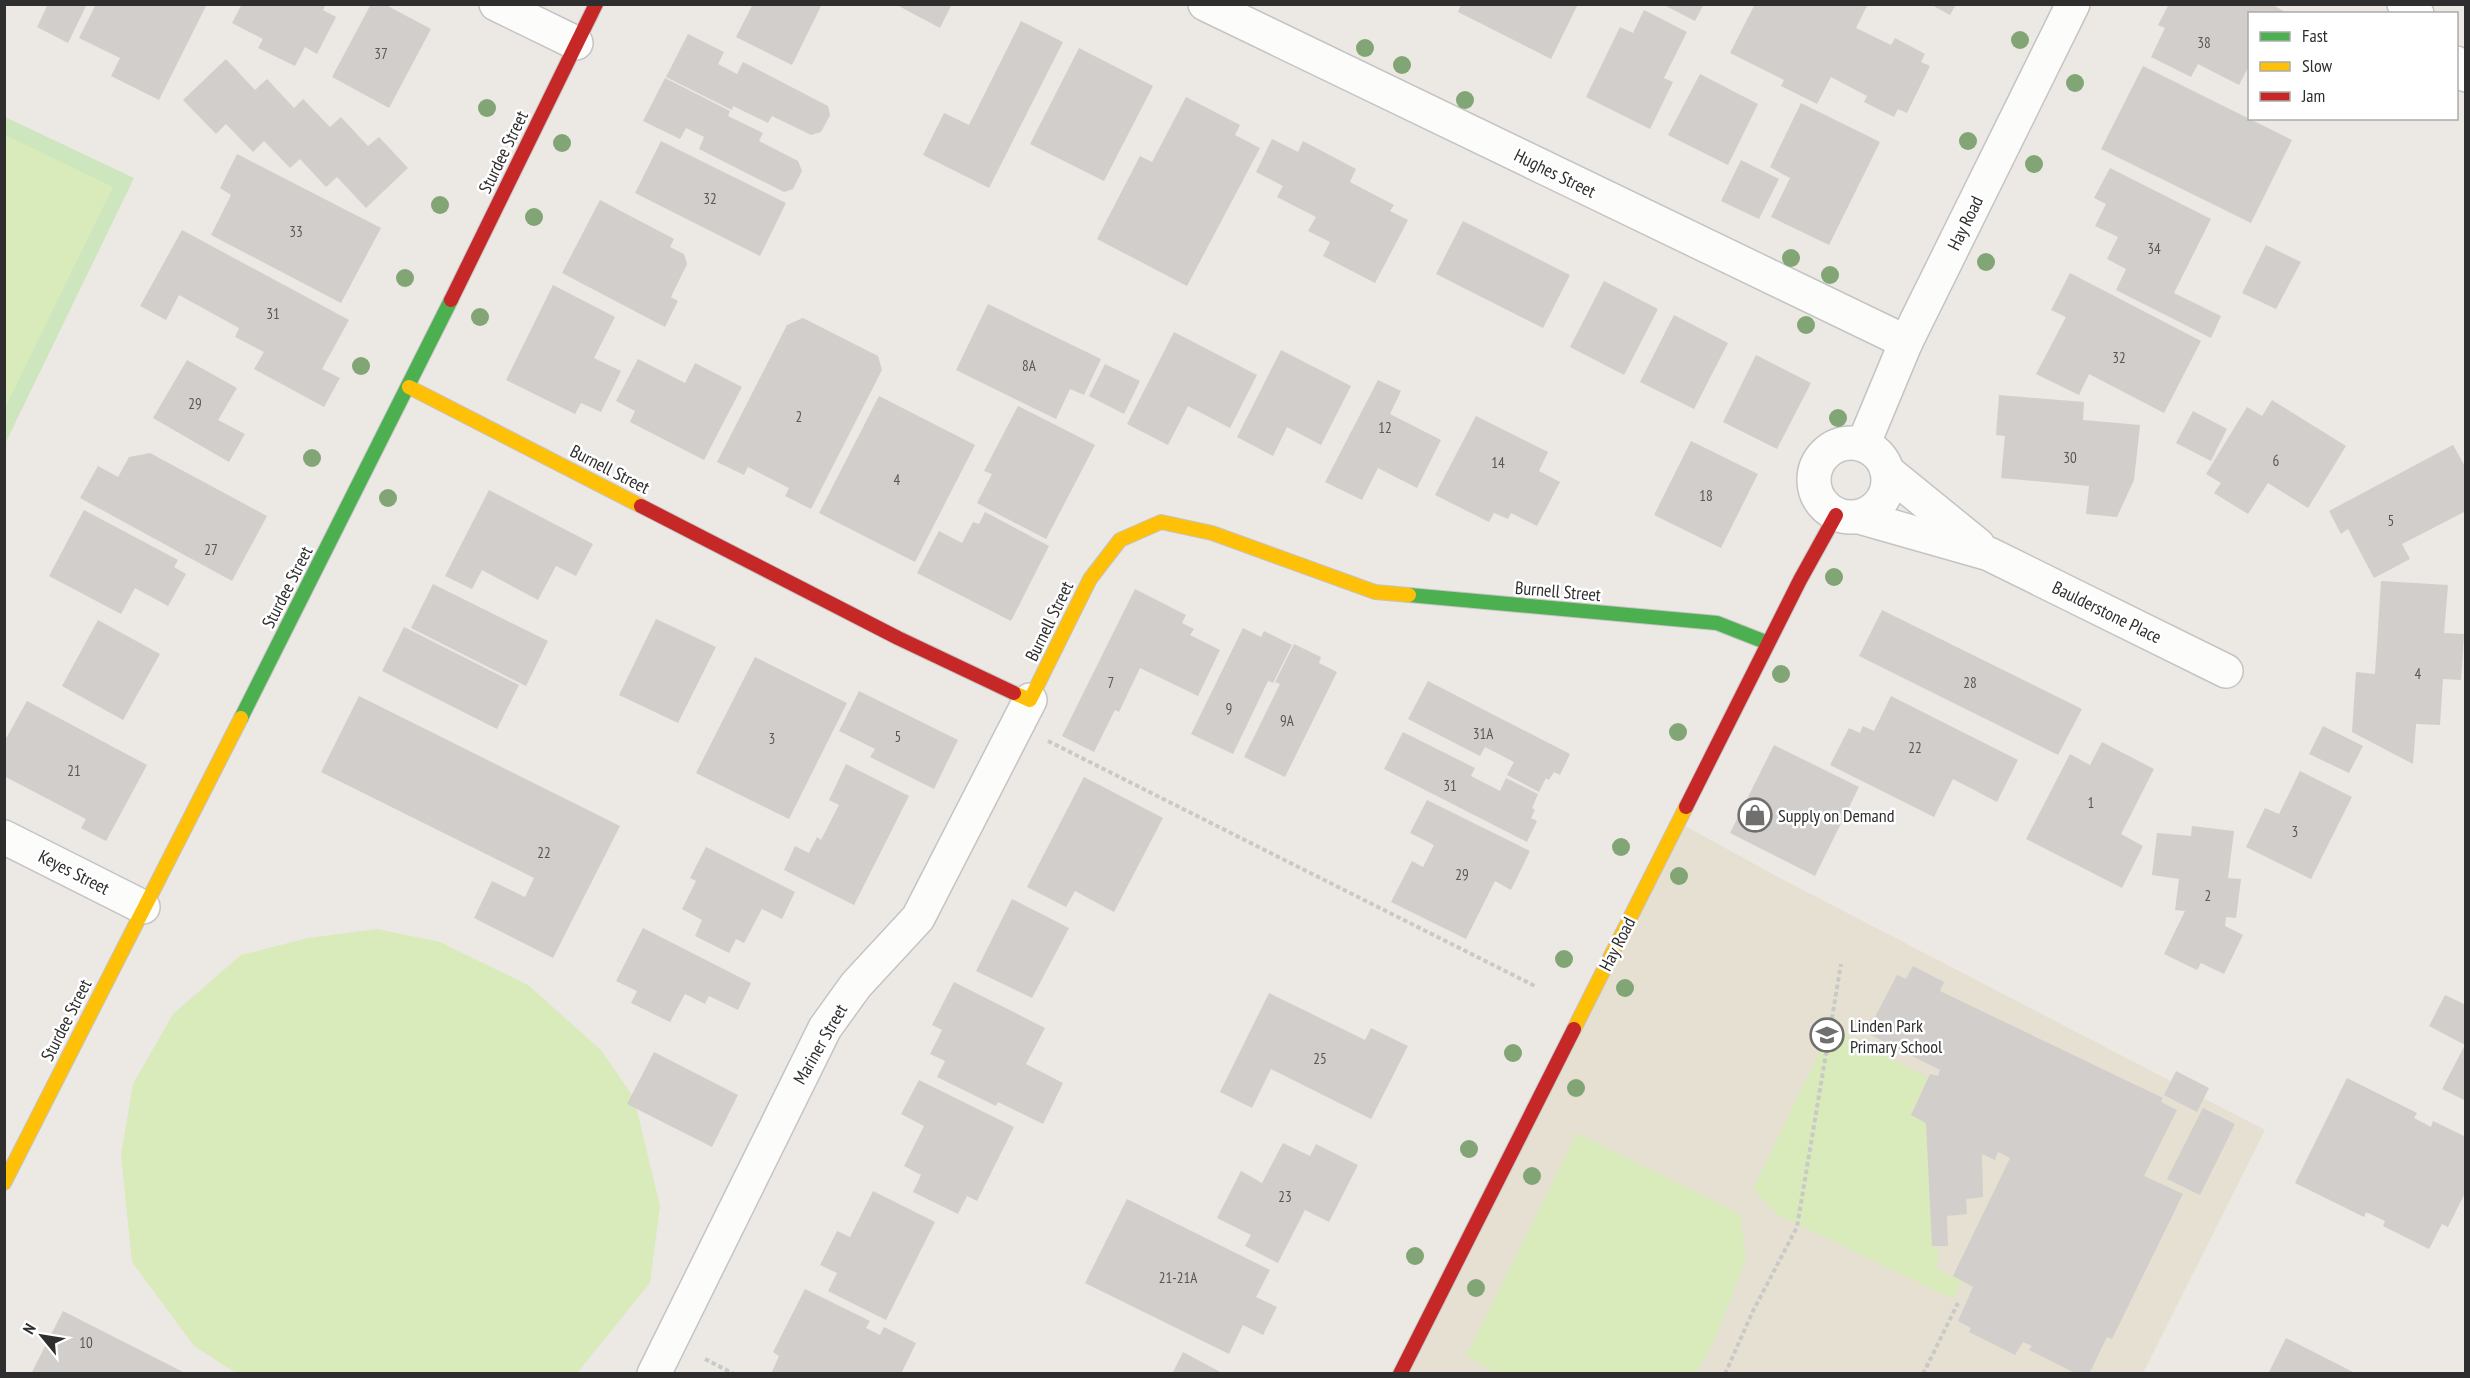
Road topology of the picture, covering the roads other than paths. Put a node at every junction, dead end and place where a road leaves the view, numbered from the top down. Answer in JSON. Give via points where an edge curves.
{"nodes":[{"id":1,"x":496,"y":4,"type":"edge"},
{"id":2,"x":596,"y":4,"type":"edge"},
{"id":3,"x":1205,"y":4,"type":"edge"},
{"id":4,"x":2073,"y":4,"type":"edge"},
{"id":5,"x":576,"y":43,"type":"junction"},
{"id":6,"x":1906,"y":342,"type":"junction"},
{"id":7,"x":409,"y":387,"type":"junction"},
{"id":8,"x":1863,"y":445,"type":"junction"},
{"id":9,"x":1887,"y":471,"type":"junction"},
{"id":10,"x":1847,"y":516,"type":"junction"},
{"id":11,"x":1989,"y":554,"type":"junction"},
{"id":12,"x":1768,"y":643,"type":"junction"},
{"id":13,"x":2226,"y":671,"type":"dead end"},
{"id":14,"x":1029,"y":700,"type":"junction"},
{"id":15,"x":4,"y":837,"type":"edge"},
{"id":16,"x":143,"y":907,"type":"junction"},
{"id":17,"x":4,"y":1183,"type":"edge"},
{"id":18,"x":654,"y":1374,"type":"edge"},
{"id":19,"x":1400,"y":1374,"type":"edge"}],
"edges":[{"from":1,"to":5,"type":"street"},
{"from":2,"to":5,"type":"street","name":"Sturdee Street"},
{"from":3,"to":6,"type":"street","name":"Hughes Street"},
{"from":4,"to":6,"type":"street","name":"Hay Road"},
{"from":5,"to":7,"type":"street","name":"Sturdee Street"},
{"from":6,"to":8,"type":"street","name":"Hay Road"},
{"from":7,"to":14,"type":"street","name":"Burnell Street","via":[[898,638]]},
{"from":7,"to":16,"type":"street","name":"Sturdee Street"},
{"from":8,"to":9,"type":"street","via":[[1883,460]]},
{"from":8,"to":10,"type":"street","via":[[1838,445],[1827,451],[1814,472],[1817,498],[1825,508]]},
{"from":9,"to":10,"type":"street","via":[[1888,483],[1878,506]]},
{"from":9,"to":11,"type":"street","name":"Baulderstone Place"},
{"from":10,"to":11,"type":"street","name":"Baulderstone Place"},
{"from":10,"to":12,"type":"street","name":"Hay Road"},
{"from":11,"to":13,"type":"street","name":"Baulderstone Place"},
{"from":12,"to":14,"type":"street","name":"Burnell Street","via":[[1717,623],[1375,592],[1212,533],[1161,522],[1120,540],[1090,579]]},
{"from":12,"to":19,"type":"street","name":"Hay Road"},
{"from":14,"to":18,"type":"street","name":"Mariner Street","via":[[918,918],[856,985],[825,1028]]},
{"from":15,"to":16,"type":"street","name":"Keyes Street"},
{"from":16,"to":17,"type":"street","name":"Sturdee Street"}]}
